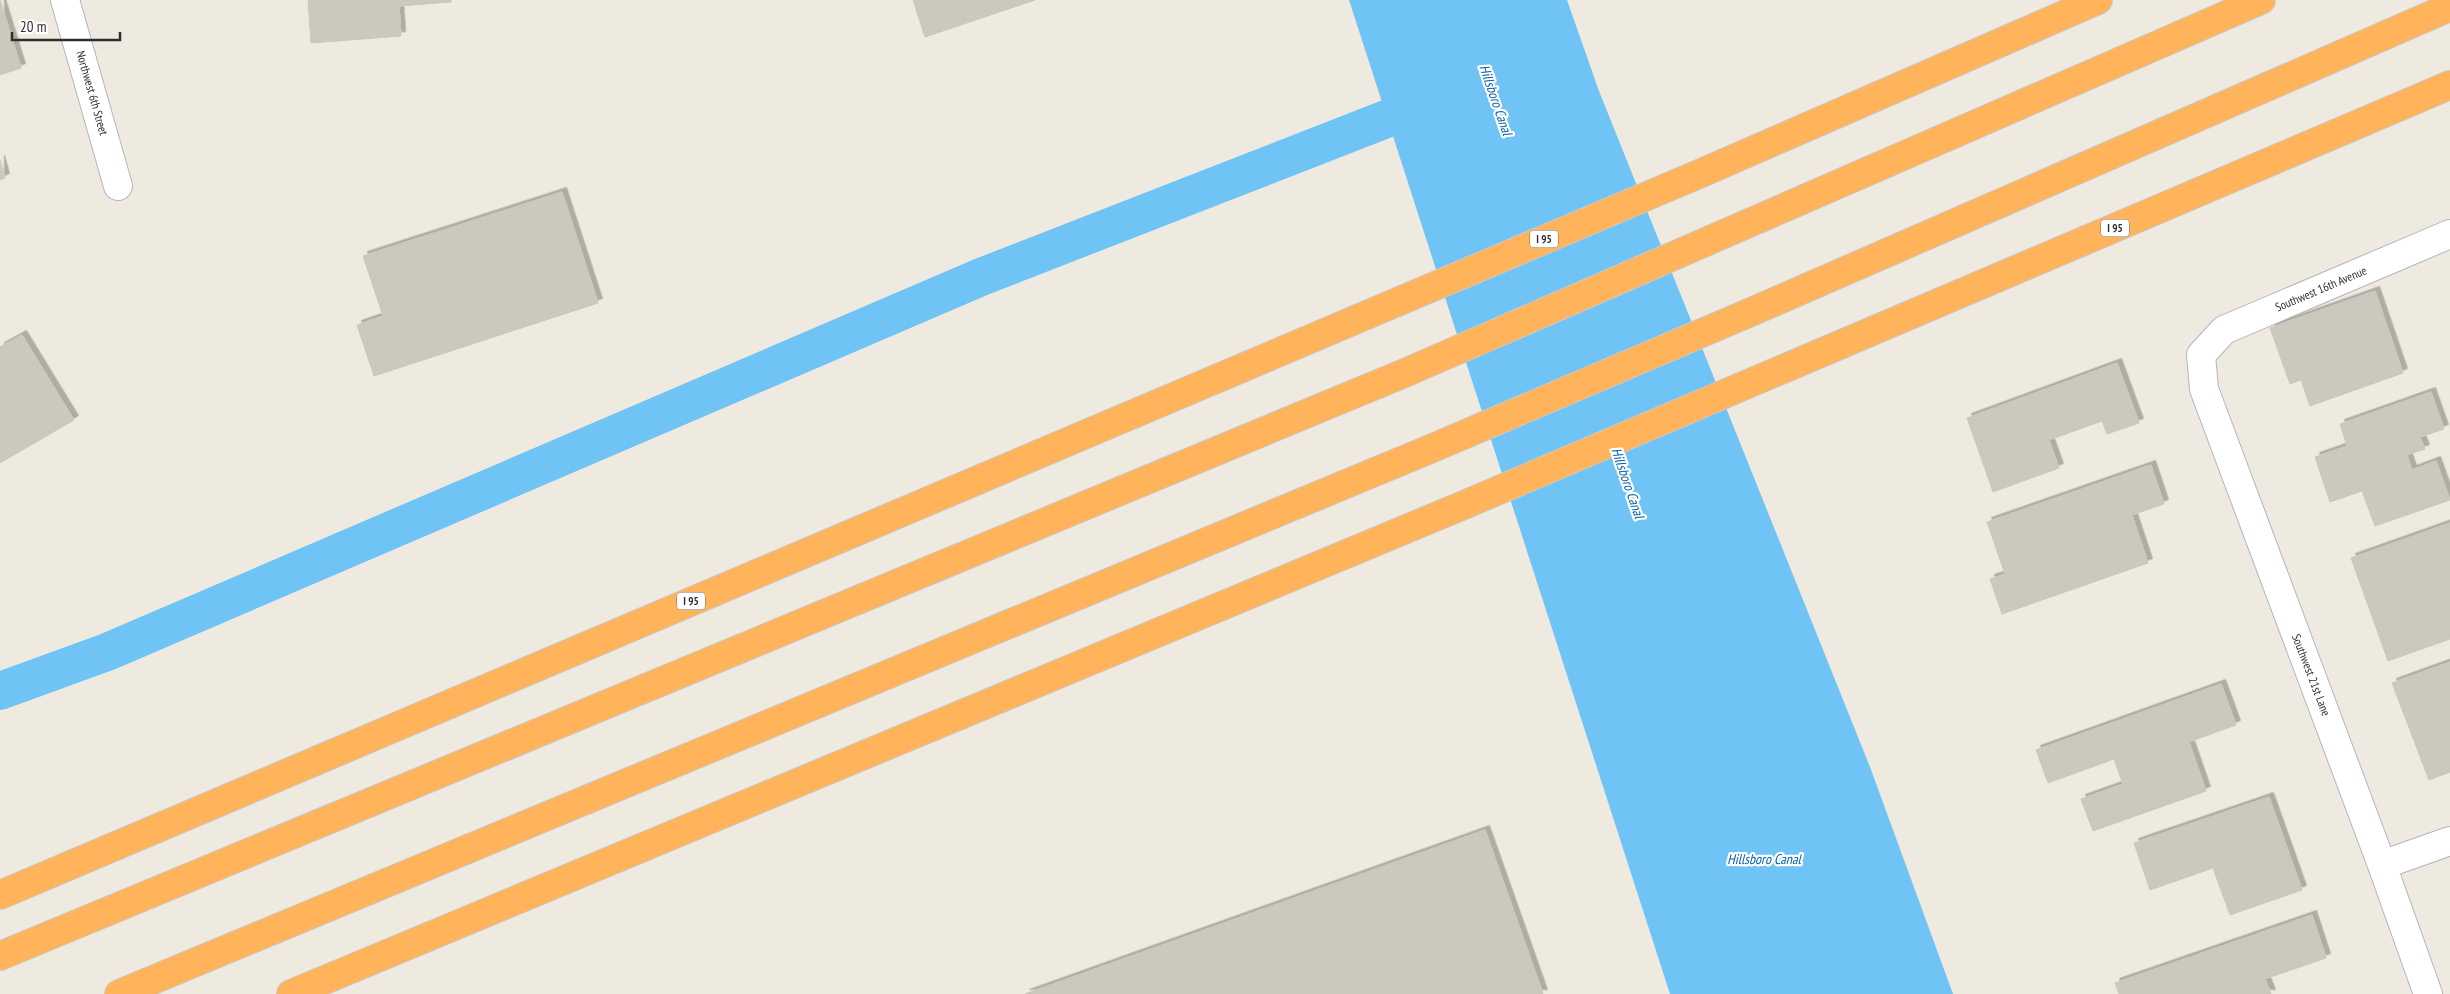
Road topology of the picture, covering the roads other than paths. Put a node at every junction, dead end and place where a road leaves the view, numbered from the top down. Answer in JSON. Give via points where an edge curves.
{"nodes":[{"id":1,"x":65,"y":0,"type":"edge"},
{"id":2,"x":2098,"y":0,"type":"edge"},
{"id":3,"x":2261,"y":0,"type":"edge"},
{"id":4,"x":2450,"y":7,"type":"edge"},
{"id":5,"x":2450,"y":85,"type":"edge"},
{"id":6,"x":118,"y":186,"type":"dead end"},
{"id":7,"x":2450,"y":234,"type":"edge"},
{"id":8,"x":2201,"y":355,"type":"joint"},
{"id":9,"x":2450,"y":841,"type":"edge"},
{"id":10,"x":2382,"y":865,"type":"junction"},
{"id":11,"x":0,"y":895,"type":"edge"},
{"id":12,"x":0,"y":956,"type":"edge"},
{"id":13,"x":119,"y":994,"type":"edge"},
{"id":14,"x":291,"y":994,"type":"edge"},
{"id":15,"x":2428,"y":994,"type":"edge"}],
"edges":[{"from":1,"to":6,"type":"street","name":"Northwest 6th Street"},
{"from":2,"to":11,"type":"highway","number":"I 95","via":[[1706,171]]},
{"from":3,"to":12,"type":"highway","via":[[1406,372]]},
{"from":4,"to":13,"type":"highway","via":[[1435,447]]},
{"from":5,"to":14,"type":"highway","number":"I 95","via":[[1459,507]]},
{"from":7,"to":8,"type":"street","name":"Southwest 16th Avenue","via":[[2224,330]]},
{"from":8,"to":10,"type":"street","name":"Southwest 21st Lane","via":[[2204,388]]},
{"from":9,"to":10,"type":"street"},
{"from":10,"to":15,"type":"street","name":"Southwest 21st Lane"}]}
